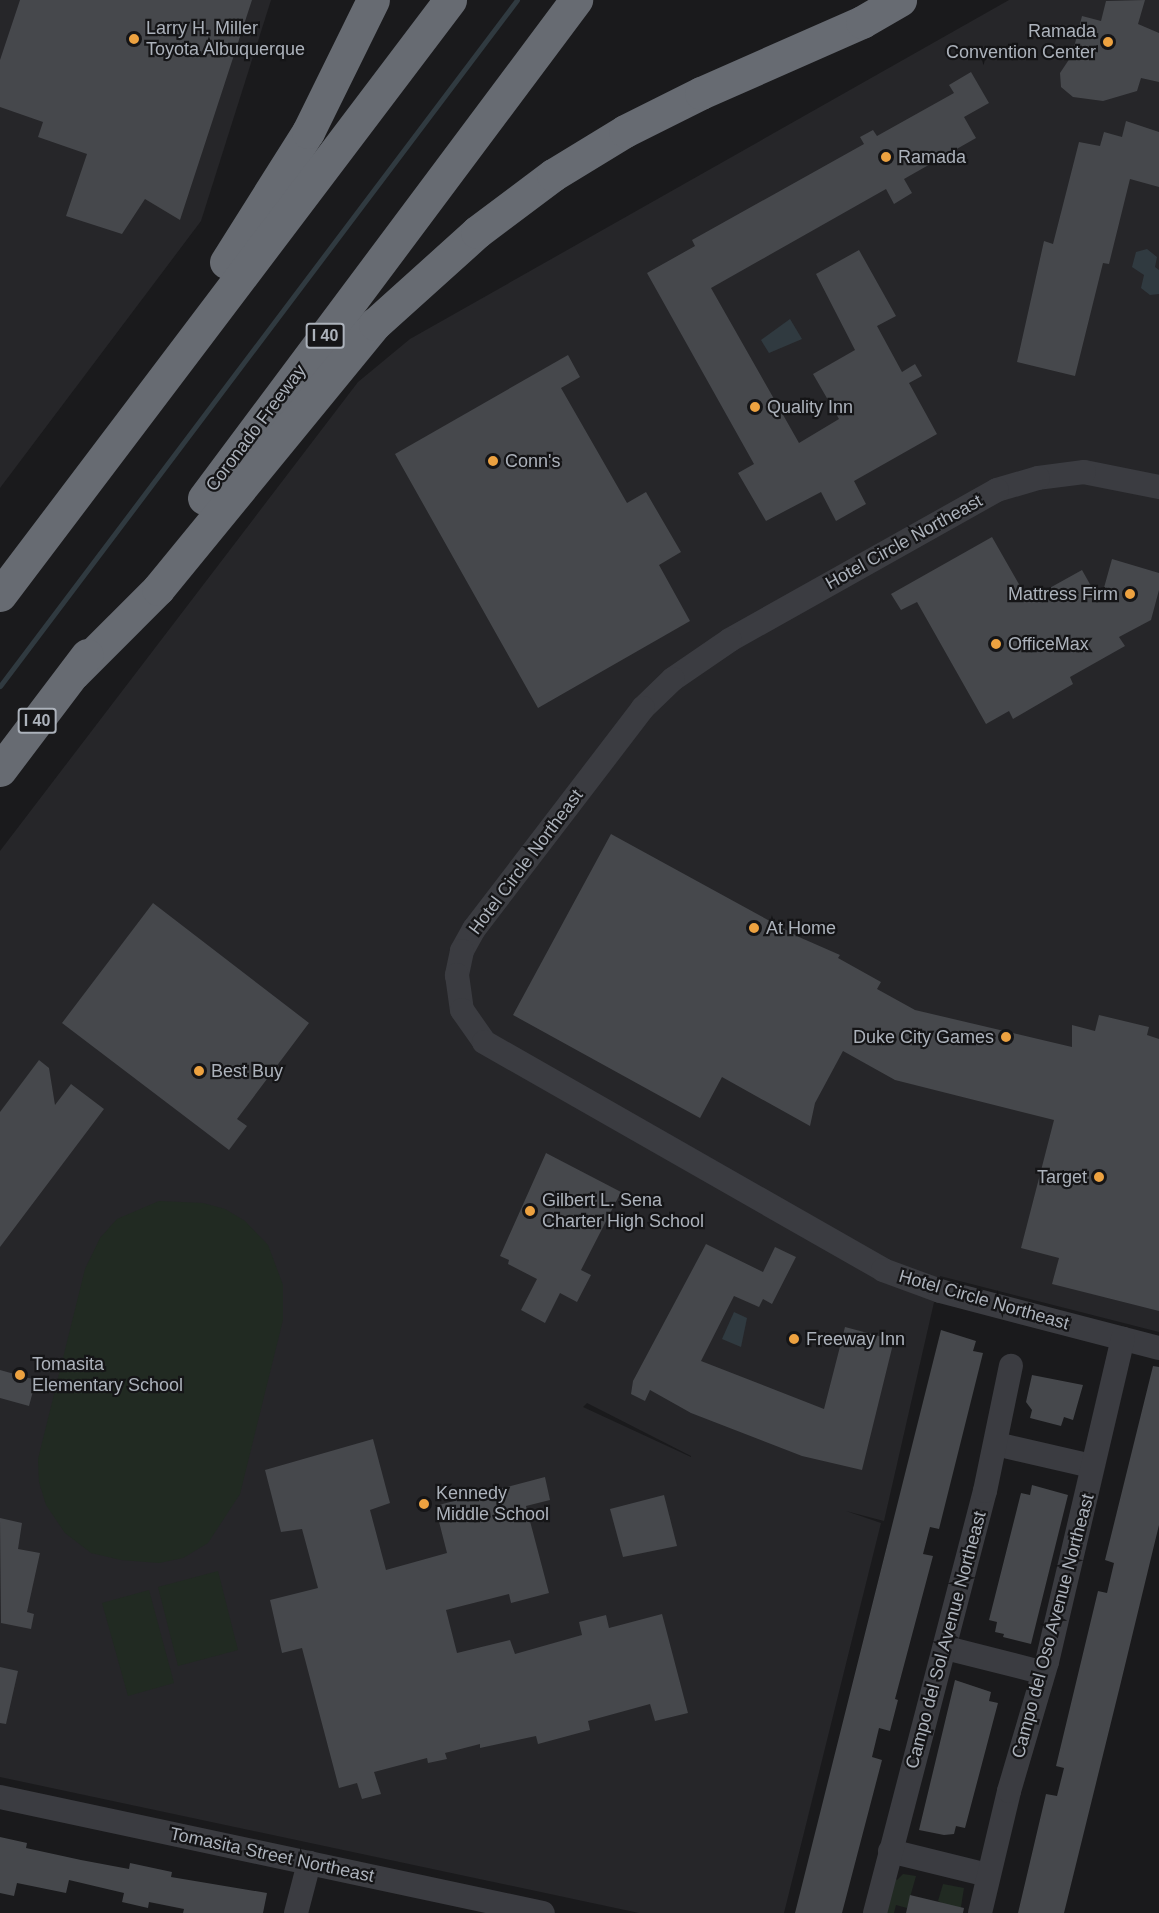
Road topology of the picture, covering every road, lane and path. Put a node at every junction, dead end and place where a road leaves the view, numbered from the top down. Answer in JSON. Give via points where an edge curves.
{"nodes":[{"id":1,"x":373,"y":0,"type":"edge"},
{"id":2,"x":450,"y":0,"type":"edge"},
{"id":3,"x":576,"y":0,"type":"edge"},
{"id":4,"x":900,"y":0,"type":"edge"},
{"id":5,"x":1159,"y":487,"type":"edge"},
{"id":6,"x":0,"y":594,"type":"edge"},
{"id":7,"x":74,"y":672,"type":"junction"},
{"id":8,"x":0,"y":770,"type":"edge"},
{"id":9,"x":1123,"y":1339,"type":"junction"},
{"id":10,"x":1159,"y":1348,"type":"edge"},
{"id":11,"x":1011,"y":1366,"type":"dead end"},
{"id":12,"x":996,"y":1444,"type":"junction"},
{"id":13,"x":1091,"y":1466,"type":"junction"},
{"id":14,"x":946,"y":1648,"type":"junction"},
{"id":15,"x":1041,"y":1672,"type":"junction"},
{"id":16,"x":0,"y":1797,"type":"edge"},
{"id":17,"x":890,"y":1851,"type":"junction"},
{"id":18,"x":309,"y":1863,"type":"junction"},
{"id":19,"x":988,"y":1875,"type":"junction"},
{"id":20,"x":296,"y":1913,"type":"edge"},
{"id":21,"x":543,"y":1913,"type":"edge"},
{"id":22,"x":875,"y":1913,"type":"edge"},
{"id":23,"x":980,"y":1913,"type":"edge"}],
"edges":[{"from":1,"to":6,"type":"highway","via":[[308,132],[245,234]]},
{"from":2,"to":6,"type":"highway"},
{"from":3,"to":7,"type":"highway","name":"Coronado Freeway","number":"I 40"},
{"from":4,"to":7,"type":"highway","via":[[877,15],[625,131],[553,175],[477,232],[375,324],[158,589]]},
{"from":5,"to":9,"type":"street","name":"Hotel Circle Northeast","via":[[1084,472],[1038,478],[997,490],[730,640],[673,679],[643,708],[474,929],[462,951],[457,975],[462,1010],[484,1042],[883,1270],[940,1291]]},
{"from":7,"to":8,"type":"highway","name":"Coronado Freeway","number":"I 40"},
{"from":9,"to":10,"type":"street","name":"Hotel Circle Northeast"},
{"from":9,"to":13,"type":"street","name":"Campo del Oso Avenue Northeast"},
{"from":11,"to":12,"type":"street","name":"Campo del Sol Avenue Northeast"},
{"from":12,"to":13,"type":"street"},
{"from":12,"to":14,"type":"street","name":"Campo del Sol Avenue Northeast"},
{"from":13,"to":15,"type":"street","name":"Campo del Oso Avenue Northeast","via":[[1074,1552]]},
{"from":14,"to":15,"type":"street"},
{"from":14,"to":17,"type":"street","name":"Campo del Sol Avenue Northeast","via":[[938,1660]]},
{"from":15,"to":19,"type":"street","name":"Campo del Oso Avenue Northeast"},
{"from":16,"to":18,"type":"street","name":"Tomasita Street Northeast"},
{"from":17,"to":19,"type":"street"},
{"from":17,"to":22,"type":"street","name":"Campo del Sol Avenue Northeast"},
{"from":18,"to":20,"type":"street"},
{"from":18,"to":21,"type":"street","name":"Tomasita Street Northeast"},
{"from":19,"to":23,"type":"street","name":"Campo del Oso Avenue Northeast"}]}
